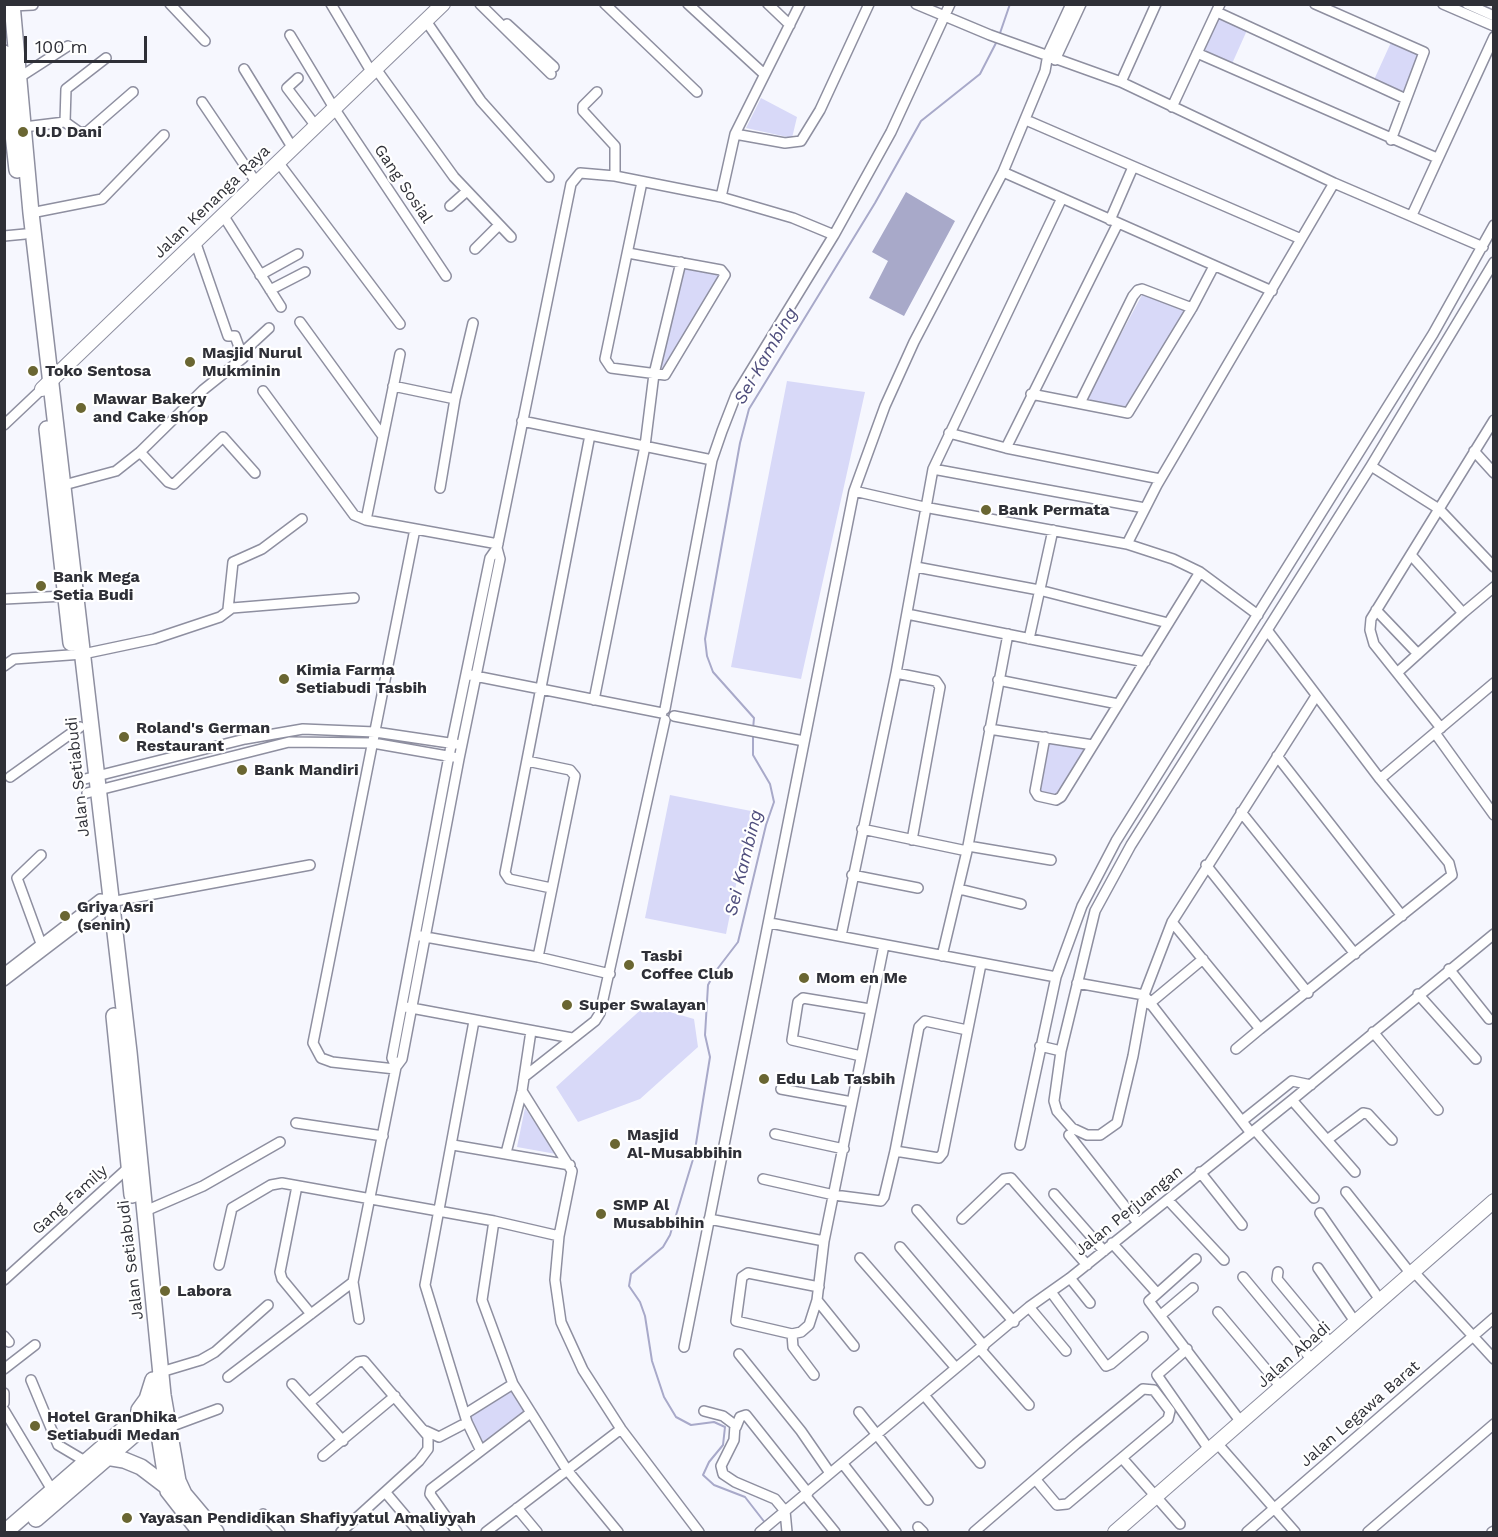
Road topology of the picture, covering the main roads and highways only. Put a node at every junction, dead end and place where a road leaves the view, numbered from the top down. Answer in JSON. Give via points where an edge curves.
{"nodes":[{"id":1,"x":12,"y":5,"type":"edge"},
{"id":2,"x":4,"y":53,"type":"edge"},
{"id":3,"x":19,"y":120,"type":"junction"},
{"id":4,"x":47,"y":385,"type":"junction"},
{"id":5,"x":78,"y":655,"type":"junction"},
{"id":6,"x":91,"y":785,"type":"junction"},
{"id":7,"x":107,"y":902,"type":"junction"},
{"id":8,"x":157,"y":1376,"type":"junction"},
{"id":9,"x":161,"y":1413,"type":"junction"},
{"id":10,"x":131,"y":1422,"type":"junction"},
{"id":11,"x":106,"y":1457,"type":"junction"},
{"id":12,"x":166,"y":1486,"type":"junction"},
{"id":13,"x":5,"y":1533,"type":"edge"},
{"id":14,"x":20,"y":1533,"type":"edge"},
{"id":15,"x":200,"y":1533,"type":"edge"},
{"id":16,"x":216,"y":1533,"type":"edge"}],
"edges":[{"from":1,"to":3,"type":"main road","name":"Jalan Setiabudi","via":[[20,77]]},
{"from":2,"to":3,"type":"main road","name":"Jalan Setiabudi"},
{"from":3,"to":4,"type":"main road","name":"Jalan Setiabudi"},
{"from":3,"to":4,"type":"main road","name":"Jalan Setiabudi","via":[[25,234]]},
{"from":4,"to":5,"type":"main road","name":"Jalan Setiabudi","via":[[63,485]]},
{"from":4,"to":5,"type":"main road","name":"Jalan Setiabudi","via":[[65,596]]},
{"from":5,"to":6,"type":"main road","name":"Jalan Setiabudi"},
{"from":5,"to":6,"type":"main road","name":"Jalan Setiabudi","via":[[80,726]]},
{"from":6,"to":7,"type":"main road","name":"Jalan Setiabudi"},
{"from":7,"to":8,"type":"main road","name":"Jalan Setiabudi","via":[[129,1167]]},
{"from":7,"to":8,"type":"main road","name":"Jalan Setiabudi","via":[[129,1052]]},
{"from":8,"to":9,"type":"main road","name":"Jalan Setiabudi"},
{"from":8,"to":10,"type":"main road"},
{"from":9,"to":10,"type":"main road"},
{"from":9,"to":11,"type":"main road"},
{"from":9,"to":12,"type":"main road","name":"Jalan Setiabudi"},
{"from":9,"to":16,"type":"main road","name":"Jalan Setiabudi","via":[[180,1486]]},
{"from":10,"to":13,"type":"main road"},
{"from":11,"to":12,"type":"main road","via":[[141,1467]]},
{"from":11,"to":14,"type":"main road"},
{"from":12,"to":15,"type":"main road","name":"Jalan Setiabudi","via":[[174,1503]]}]}
